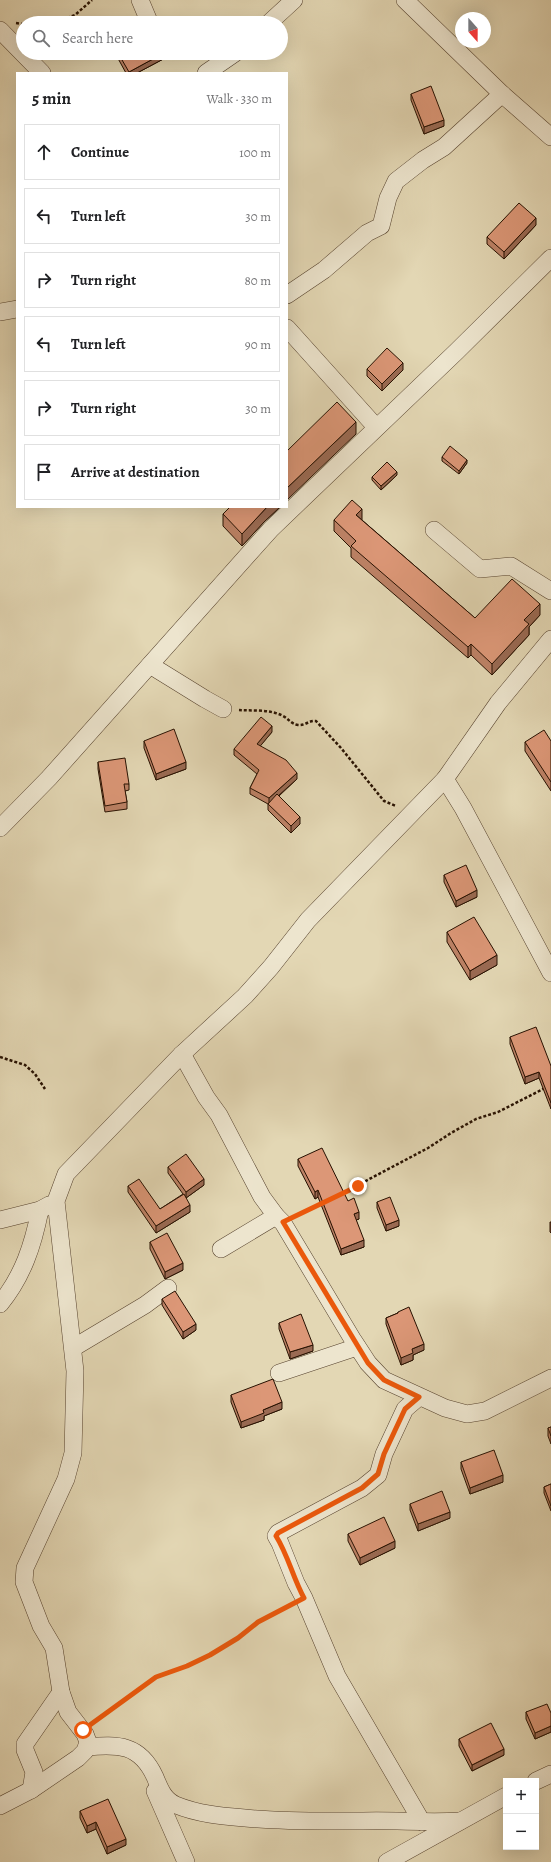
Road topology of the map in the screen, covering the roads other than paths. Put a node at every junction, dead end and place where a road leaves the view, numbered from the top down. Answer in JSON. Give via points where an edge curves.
{"nodes":[{"id":1,"x":140,"y":0,"type":"edge"},
{"id":2,"x":294,"y":0,"type":"edge"},
{"id":3,"x":405,"y":0,"type":"edge"},
{"id":4,"x":147,"y":16,"type":"edge"},
{"id":5,"x":277,"y":16,"type":"edge"},
{"id":6,"x":0,"y":30,"type":"edge"},
{"id":7,"x":16,"y":46,"type":"edge"},
{"id":8,"x":29,"y":60,"type":"edge"},
{"id":9,"x":225,"y":60,"type":"edge"},
{"id":10,"x":41,"y":72,"type":"edge"},
{"id":11,"x":207,"y":72,"type":"edge"},
{"id":12,"x":502,"y":94,"type":"junction"},
{"id":13,"x":551,"y":137,"type":"edge"},
{"id":14,"x":551,"y":258,"type":"edge"},
{"id":15,"x":288,"y":294,"type":"edge"},
{"id":16,"x":288,"y":329,"type":"edge"},
{"id":17,"x":376,"y":427,"type":"junction"},
{"id":18,"x":434,"y":530,"type":"dead end"},
{"id":19,"x":551,"y":591,"type":"edge"},
{"id":20,"x":551,"y":639,"type":"edge"},
{"id":21,"x":150,"y":665,"type":"junction"},
{"id":22,"x":223,"y":709,"type":"road end"},
{"id":23,"x":445,"y":778,"type":"junction"},
{"id":24,"x":0,"y":828,"type":"edge"},
{"id":25,"x":551,"y":972,"type":"edge"},
{"id":26,"x":182,"y":1054,"type":"junction"},
{"id":27,"x":56,"y":1201,"type":"junction"},
{"id":28,"x":40,"y":1210,"type":"junction"},
{"id":29,"x":279,"y":1219,"type":"junction"},
{"id":30,"x":0,"y":1220,"type":"edge"},
{"id":31,"x":221,"y":1249,"type":"dead end"},
{"id":32,"x":168,"y":1288,"type":"dead end"},
{"id":33,"x":0,"y":1304,"type":"edge"},
{"id":34,"x":357,"y":1347,"type":"junction"},
{"id":35,"x":73,"y":1348,"type":"junction"},
{"id":36,"x":279,"y":1374,"type":"dead end"},
{"id":37,"x":551,"y":1378,"type":"edge"},
{"id":38,"x":419,"y":1397,"type":"junction"},
{"id":39,"x":61,"y":1692,"type":"junction"},
{"id":40,"x":87,"y":1748,"type":"junction"},
{"id":41,"x":139,"y":1755,"type":"junction"},
{"id":42,"x":551,"y":1774,"type":"edge"},
{"id":43,"x":539,"y":1780,"type":"edge"},
{"id":44,"x":31,"y":1790,"type":"junction"},
{"id":45,"x":503,"y":1798,"type":"edge"},
{"id":46,"x":0,"y":1806,"type":"edge"},
{"id":47,"x":460,"y":1821,"type":"junction"},
{"id":48,"x":422,"y":1822,"type":"junction"},
{"id":49,"x":404,"y":1858,"type":"edge"},
{"id":50,"x":186,"y":1862,"type":"edge"},
{"id":51,"x":387,"y":1862,"type":"edge"}],
"edges":[{"from":1,"to":4,"type":"street"},
{"from":2,"to":5,"type":"street"},
{"from":3,"to":12,"type":"street"},
{"from":6,"to":7,"type":"street"},
{"from":8,"to":10,"type":"street"},
{"from":9,"to":11,"type":"street"},
{"from":12,"to":13,"type":"street"},
{"from":12,"to":15,"type":"street","via":[[444,147],[396,181],[380,226]]},
{"from":14,"to":17,"type":"street"},
{"from":16,"to":17,"type":"street"},
{"from":17,"to":21,"type":"street","via":[[270,529]]},
{"from":18,"to":19,"type":"street","via":[[480,569],[511,566]]},
{"from":20,"to":23,"type":"street","via":[[498,703]]},
{"from":21,"to":22,"type":"street"},
{"from":21,"to":24,"type":"street","via":[[49,778]]},
{"from":23,"to":25,"type":"street"},
{"from":23,"to":26,"type":"street","via":[[308,920],[245,996]]},
{"from":26,"to":27,"type":"street","via":[[66,1174]]},
{"from":26,"to":29,"type":"street","via":[[199,1086],[219,1115],[262,1197]]},
{"from":27,"to":28,"type":"street"},
{"from":27,"to":35,"type":"street"},
{"from":28,"to":30,"type":"street"},
{"from":28,"to":33,"type":"street","via":[[36,1233],[26,1262],[16,1284]]},
{"from":29,"to":31,"type":"street"},
{"from":29,"to":34,"type":"street"},
{"from":32,"to":35,"type":"street","via":[[145,1305]]},
{"from":34,"to":36,"type":"street"},
{"from":34,"to":38,"type":"street","via":[[384,1380]]},
{"from":35,"to":39,"type":"street","via":[[73,1452],[66,1479],[25,1568],[24,1582],[41,1626],[54,1648]]},
{"from":37,"to":38,"type":"street","via":[[485,1411],[474,1413],[456,1412]]},
{"from":38,"to":48,"type":"street","via":[[405,1409],[374,1479],[276,1536],[337,1676]]},
{"from":39,"to":40,"type":"street","via":[[68,1712],[87,1738]]},
{"from":39,"to":44,"type":"street","via":[[25,1744],[34,1772]]},
{"from":40,"to":41,"type":"street","via":[[123,1746]]},
{"from":40,"to":44,"type":"street","via":[[78,1758]]},
{"from":41,"to":48,"type":"street","via":[[153,1773],[167,1799],[193,1811],[275,1821]]},
{"from":41,"to":50,"type":"street"},
{"from":42,"to":43,"type":"street"},
{"from":44,"to":46,"type":"street"},
{"from":45,"to":47,"type":"street"},
{"from":47,"to":48,"type":"street"},
{"from":47,"to":49,"type":"street"},
{"from":49,"to":51,"type":"street"}]}
